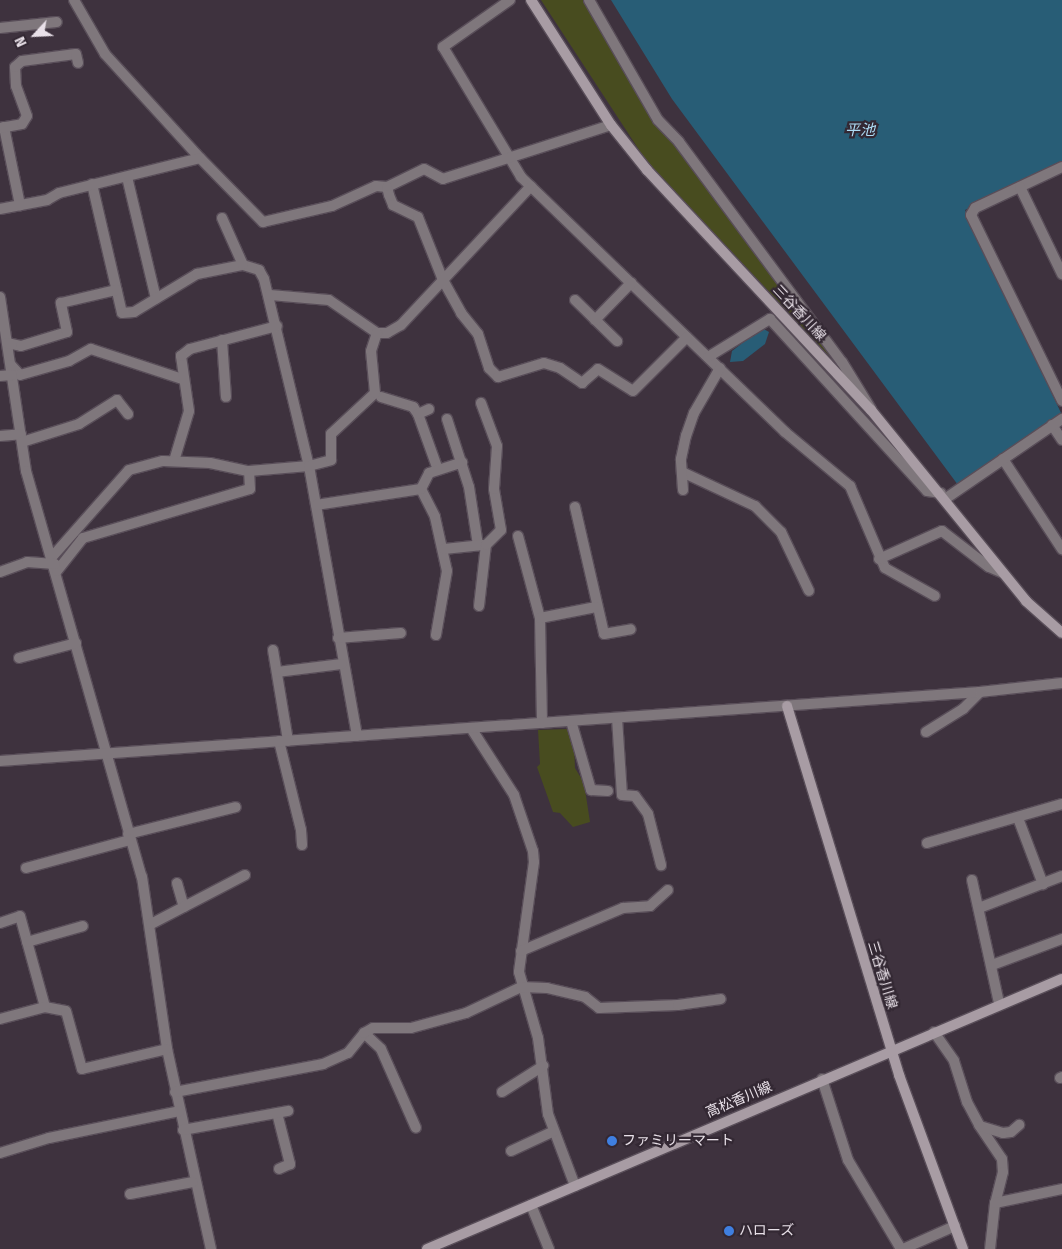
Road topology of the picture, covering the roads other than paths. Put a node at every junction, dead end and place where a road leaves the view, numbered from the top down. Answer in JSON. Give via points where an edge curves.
{"nodes":[{"id":1,"x":74,"y":0,"type":"edge"},
{"id":2,"x":510,"y":0,"type":"edge"},
{"id":3,"x":531,"y":0,"type":"edge"},
{"id":4,"x":589,"y":0,"type":"edge"},
{"id":5,"x":57,"y":22,"type":"dead end"},
{"id":6,"x":0,"y":28,"type":"edge"},
{"id":7,"x":78,"y":63,"type":"dead end"},
{"id":8,"x":612,"y":125,"type":"junction"},
{"id":9,"x":2,"y":128,"type":"edge"},
{"id":10,"x":200,"y":158,"type":"junction"},
{"id":11,"x":510,"y":158,"type":"junction"},
{"id":12,"x":1062,"y":167,"type":"edge"},
{"id":13,"x":127,"y":177,"type":"junction"},
{"id":14,"x":92,"y":184,"type":"junction"},
{"id":15,"x":531,"y":186,"type":"junction"},
{"id":16,"x":387,"y":187,"type":"junction"},
{"id":17,"x":1020,"y":187,"type":"junction"},
{"id":18,"x":20,"y":205,"type":"junction"},
{"id":19,"x":0,"y":209,"type":"edge"},
{"id":20,"x":222,"y":218,"type":"dead end"},
{"id":21,"x":243,"y":265,"type":"junction"},
{"id":22,"x":1062,"y":274,"type":"edge"},
{"id":23,"x":443,"y":280,"type":"junction"},
{"id":24,"x":631,"y":283,"type":"junction"},
{"id":25,"x":116,"y":290,"type":"junction"},
{"id":26,"x":270,"y":295,"type":"junction"},
{"id":27,"x":0,"y":297,"type":"edge"},
{"id":28,"x":156,"y":300,"type":"junction"},
{"id":29,"x":575,"y":300,"type":"dead end"},
{"id":30,"x":595,"y":320,"type":"junction"},
{"id":31,"x":277,"y":326,"type":"junction"},
{"id":32,"x":376,"y":333,"type":"junction"},
{"id":33,"x":686,"y":337,"type":"junction"},
{"id":34,"x":222,"y":340,"type":"junction"},
{"id":35,"x":617,"y":341,"type":"dead end"},
{"id":36,"x":5,"y":347,"type":"edge"},
{"id":37,"x":708,"y":357,"type":"junction"},
{"id":38,"x":720,"y":368,"type":"junction"},
{"id":39,"x":11,"y":370,"type":"junction"},
{"id":40,"x":0,"y":376,"type":"edge"},
{"id":41,"x":182,"y":379,"type":"junction"},
{"id":42,"x":226,"y":397,"type":"dead end"},
{"id":43,"x":381,"y":398,"type":"dead end"},
{"id":44,"x":1062,"y":401,"type":"edge"},
{"id":45,"x":482,"y":403,"type":"dead end"},
{"id":46,"x":430,"y":409,"type":"dead end"},
{"id":47,"x":871,"y":410,"type":"junction"},
{"id":48,"x":128,"y":414,"type":"dead end"},
{"id":49,"x":418,"y":414,"type":"junction"},
{"id":50,"x":447,"y":419,"type":"dead end"},
{"id":51,"x":1062,"y":419,"type":"edge"},
{"id":52,"x":1052,"y":425,"type":"junction"},
{"id":53,"x":0,"y":436,"type":"edge"},
{"id":54,"x":22,"y":438,"type":"junction"},
{"id":55,"x":1062,"y":440,"type":"edge"},
{"id":56,"x":1003,"y":458,"type":"junction"},
{"id":57,"x":174,"y":461,"type":"junction"},
{"id":58,"x":462,"y":462,"type":"junction"},
{"id":59,"x":309,"y":466,"type":"junction"},
{"id":60,"x":438,"y":470,"type":"junction"},
{"id":61,"x":249,"y":471,"type":"junction"},
{"id":62,"x":682,"y":472,"type":"junction"},
{"id":63,"x":421,"y":489,"type":"junction"},
{"id":64,"x":683,"y":490,"type":"dead end"},
{"id":65,"x":943,"y":496,"type":"junction"},
{"id":66,"x":316,"y":505,"type":"junction"},
{"id":67,"x":575,"y":507,"type":"dead end"},
{"id":68,"x":518,"y":536,"type":"dead end"},
{"id":69,"x":482,"y":545,"type":"junction"},
{"id":70,"x":444,"y":549,"type":"junction"},
{"id":71,"x":1062,"y":549,"type":"edge"},
{"id":72,"x":879,"y":558,"type":"junction"},
{"id":73,"x":55,"y":564,"type":"junction"},
{"id":74,"x":0,"y":572,"type":"edge"},
{"id":75,"x":1003,"y":573,"type":"junction"},
{"id":76,"x":809,"y":592,"type":"dead end"},
{"id":77,"x":935,"y":596,"type":"dead end"},
{"id":78,"x":479,"y":606,"type":"dead end"},
{"id":79,"x":596,"y":607,"type":"junction"},
{"id":80,"x":540,"y":618,"type":"junction"},
{"id":81,"x":631,"y":629,"type":"dead end"},
{"id":82,"x":401,"y":633,"type":"dead end"},
{"id":83,"x":1062,"y":633,"type":"edge"},
{"id":84,"x":436,"y":635,"type":"dead end"},
{"id":85,"x":338,"y":638,"type":"junction"},
{"id":86,"x":76,"y":643,"type":"junction"},
{"id":87,"x":273,"y":650,"type":"dead end"},
{"id":88,"x":19,"y":658,"type":"dead end"},
{"id":89,"x":342,"y":664,"type":"junction"},
{"id":90,"x":277,"y":672,"type":"junction"},
{"id":91,"x":1062,"y":683,"type":"edge"},
{"id":92,"x":980,"y":692,"type":"junction"},
{"id":93,"x":787,"y":706,"type":"junction"},
{"id":94,"x":617,"y":718,"type":"junction"},
{"id":95,"x":571,"y":721,"type":"junction"},
{"id":96,"x":542,"y":723,"type":"junction"},
{"id":97,"x":471,"y":728,"type":"junction"},
{"id":98,"x":926,"y":732,"type":"dead end"},
{"id":99,"x":357,"y":736,"type":"junction"},
{"id":100,"x":283,"y":741,"type":"junction"},
{"id":101,"x":105,"y":754,"type":"junction"},
{"id":102,"x":0,"y":761,"type":"edge"},
{"id":103,"x":608,"y":792,"type":"dead end"},
{"id":104,"x":1062,"y":804,"type":"edge"},
{"id":105,"x":236,"y":806,"type":"dead end"},
{"id":106,"x":1018,"y":818,"type":"junction"},
{"id":107,"x":129,"y":837,"type":"junction"},
{"id":108,"x":927,"y":843,"type":"dead end"},
{"id":109,"x":302,"y":845,"type":"dead end"},
{"id":110,"x":662,"y":865,"type":"dead end"},
{"id":111,"x":26,"y":868,"type":"dead end"},
{"id":112,"x":245,"y":875,"type":"dead end"},
{"id":113,"x":1062,"y":876,"type":"edge"},
{"id":114,"x":972,"y":880,"type":"dead end"},
{"id":115,"x":177,"y":883,"type":"dead end"},
{"id":116,"x":1043,"y":884,"type":"junction"},
{"id":117,"x":668,"y":890,"type":"dead end"},
{"id":118,"x":184,"y":907,"type":"junction"},
{"id":119,"x":979,"y":908,"type":"junction"},
{"id":120,"x":0,"y":923,"type":"edge"},
{"id":121,"x":151,"y":924,"type":"junction"},
{"id":122,"x":83,"y":926,"type":"dead end"},
{"id":123,"x":1062,"y":939,"type":"edge"},
{"id":124,"x":27,"y":942,"type":"junction"},
{"id":125,"x":522,"y":951,"type":"junction"},
{"id":126,"x":992,"y":965,"type":"junction"},
{"id":127,"x":1062,"y":979,"type":"edge"},
{"id":128,"x":521,"y":987,"type":"junction"},
{"id":129,"x":721,"y":999,"type":"dead end"},
{"id":130,"x":1000,"y":1003,"type":"junction"},
{"id":131,"x":44,"y":1006,"type":"junction"},
{"id":132,"x":0,"y":1019,"type":"edge"},
{"id":133,"x":934,"y":1032,"type":"junction"},
{"id":134,"x":364,"y":1034,"type":"junction"},
{"id":135,"x":167,"y":1049,"type":"junction"},
{"id":136,"x":891,"y":1050,"type":"junction"},
{"id":137,"x":543,"y":1066,"type":"junction"},
{"id":138,"x":822,"y":1079,"type":"junction"},
{"id":139,"x":175,"y":1092,"type":"junction"},
{"id":140,"x":502,"y":1092,"type":"dead end"},
{"id":141,"x":179,"y":1111,"type":"junction"},
{"id":142,"x":288,"y":1111,"type":"dead end"},
{"id":143,"x":276,"y":1113,"type":"junction"},
{"id":144,"x":979,"y":1125,"type":"junction"},
{"id":145,"x":1019,"y":1125,"type":"dead end"},
{"id":146,"x":416,"y":1128,"type":"dead end"},
{"id":147,"x":183,"y":1130,"type":"junction"},
{"id":148,"x":554,"y":1131,"type":"junction"},
{"id":149,"x":511,"y":1151,"type":"dead end"},
{"id":150,"x":0,"y":1153,"type":"edge"},
{"id":151,"x":279,"y":1169,"type":"dead end"},
{"id":152,"x":194,"y":1182,"type":"junction"},
{"id":153,"x":576,"y":1186,"type":"junction"},
{"id":154,"x":1062,"y":1188,"type":"edge"},
{"id":155,"x":130,"y":1194,"type":"dead end"},
{"id":156,"x":995,"y":1202,"type":"junction"},
{"id":157,"x":531,"y":1205,"type":"junction"},
{"id":158,"x":955,"y":1226,"type":"junction"},
{"id":159,"x":546,"y":1247,"type":"edge"},
{"id":160,"x":211,"y":1249,"type":"edge"},
{"id":161,"x":427,"y":1249,"type":"edge"},
{"id":162,"x":902,"y":1249,"type":"edge"},
{"id":163,"x":963,"y":1249,"type":"edge"},
{"id":164,"x":990,"y":1249,"type":"edge"}],
"edges":[{"from":1,"to":10,"type":"street","via":[[106,54]]},
{"from":2,"to":11,"type":"street","via":[[443,47]]},
{"from":3,"to":8,"type":"main road","name":"三谷香川線"},
{"from":4,"to":47,"type":"street","via":[[658,120],[679,142],[842,362],[870,402]]},
{"from":5,"to":6,"type":"street"},
{"from":7,"to":9,"type":"street","via":[[76,54],[22,61],[15,67],[16,86],[27,116],[22,124]]},
{"from":8,"to":11,"type":"street"},
{"from":8,"to":47,"type":"main road","name":"三谷香川線","via":[[647,170]]},
{"from":9,"to":18,"type":"street"},
{"from":10,"to":13,"type":"street"},
{"from":10,"to":16,"type":"street","via":[[263,222],[332,206],[376,186]]},
{"from":11,"to":15,"type":"street"},
{"from":11,"to":16,"type":"street","via":[[443,179],[424,169]]},
{"from":12,"to":17,"type":"street"},
{"from":13,"to":14,"type":"street"},
{"from":13,"to":28,"type":"street"},
{"from":14,"to":18,"type":"street","via":[[59,193],[47,200]]},
{"from":14,"to":25,"type":"street"},
{"from":15,"to":23,"type":"street"},
{"from":15,"to":24,"type":"street"},
{"from":16,"to":23,"type":"street","via":[[393,205],[418,217]]},
{"from":17,"to":22,"type":"street"},
{"from":17,"to":44,"type":"street","via":[[974,208],[972,215]]},
{"from":18,"to":19,"type":"street"},
{"from":20,"to":21,"type":"street"},
{"from":21,"to":26,"type":"street","via":[[259,270]]},
{"from":21,"to":28,"type":"street","via":[[197,274]]},
{"from":23,"to":32,"type":"street","via":[[400,325],[387,333]]},
{"from":23,"to":33,"type":"street","via":[[461,313],[478,334],[489,368],[498,377],[544,363],[560,368],[582,383],[598,369],[633,391]]},
{"from":24,"to":30,"type":"street"},
{"from":24,"to":33,"type":"street"},
{"from":25,"to":28,"type":"street","via":[[122,313],[134,312]]},
{"from":25,"to":36,"type":"street","via":[[61,303],[66,332],[21,346]]},
{"from":26,"to":31,"type":"street"},
{"from":26,"to":32,"type":"street","via":[[329,300]]},
{"from":27,"to":36,"type":"street"},
{"from":29,"to":30,"type":"street"},
{"from":30,"to":35,"type":"street"},
{"from":31,"to":34,"type":"street"},
{"from":31,"to":59,"type":"street"},
{"from":32,"to":59,"type":"street","via":[[371,351],[375,393],[331,434],[331,460]]},
{"from":33,"to":37,"type":"street"},
{"from":34,"to":41,"type":"street","via":[[190,349],[181,356]]},
{"from":34,"to":42,"type":"street"},
{"from":36,"to":39,"type":"street"},
{"from":37,"to":38,"type":"street"},
{"from":37,"to":65,"type":"street","via":[[770,319],[927,491]]},
{"from":38,"to":62,"type":"street","via":[[694,413],[681,459]]},
{"from":38,"to":72,"type":"street","via":[[785,432],[850,486]]},
{"from":39,"to":40,"type":"street"},
{"from":39,"to":41,"type":"street","via":[[20,375],[69,361],[91,349]]},
{"from":39,"to":54,"type":"street"},
{"from":41,"to":57,"type":"street","via":[[189,411]]},
{"from":43,"to":49,"type":"street","via":[[413,407]]},
{"from":45,"to":69,"type":"street","via":[[497,446],[494,489],[501,530]]},
{"from":46,"to":49,"type":"street"},
{"from":47,"to":65,"type":"main road","name":"三谷香川線"},
{"from":48,"to":54,"type":"street","via":[[117,400],[79,424]]},
{"from":49,"to":60,"type":"street"},
{"from":50,"to":58,"type":"street"},
{"from":51,"to":52,"type":"street"},
{"from":52,"to":55,"type":"street"},
{"from":52,"to":56,"type":"street"},
{"from":53,"to":54,"type":"street"},
{"from":54,"to":73,"type":"street","via":[[26,471]]},
{"from":56,"to":65,"type":"street"},
{"from":56,"to":71,"type":"street"},
{"from":57,"to":61,"type":"street","via":[[210,463]]},
{"from":57,"to":73,"type":"street","via":[[129,470]]},
{"from":58,"to":60,"type":"street"},
{"from":58,"to":69,"type":"street"},
{"from":59,"to":61,"type":"street"},
{"from":59,"to":66,"type":"street"},
{"from":60,"to":63,"type":"street","via":[[429,473]]},
{"from":61,"to":73,"type":"street","via":[[250,489],[82,538]]},
{"from":62,"to":64,"type":"street"},
{"from":62,"to":76,"type":"street","via":[[755,506],[780,532]]},
{"from":63,"to":66,"type":"street"},
{"from":63,"to":70,"type":"street","via":[[435,517]]},
{"from":65,"to":75,"type":"main road","name":"三谷香川線"},
{"from":66,"to":85,"type":"street"},
{"from":67,"to":79,"type":"street"},
{"from":68,"to":80,"type":"street"},
{"from":69,"to":70,"type":"street"},
{"from":69,"to":78,"type":"street"},
{"from":70,"to":84,"type":"street","via":[[447,571]]},
{"from":72,"to":75,"type":"street","via":[[942,531],[989,567]]},
{"from":72,"to":77,"type":"street","via":[[885,568]]},
{"from":73,"to":74,"type":"street","via":[[27,562]]},
{"from":73,"to":86,"type":"street"},
{"from":75,"to":83,"type":"main road","name":"三谷香川線","via":[[1026,602]]},
{"from":79,"to":80,"type":"street"},
{"from":79,"to":81,"type":"street","via":[[604,634]]},
{"from":80,"to":96,"type":"street"},
{"from":82,"to":85,"type":"street"},
{"from":85,"to":89,"type":"street"},
{"from":86,"to":88,"type":"street"},
{"from":86,"to":101,"type":"street"},
{"from":87,"to":90,"type":"street"},
{"from":89,"to":90,"type":"street"},
{"from":89,"to":99,"type":"street"},
{"from":90,"to":100,"type":"street"},
{"from":91,"to":92,"type":"street"},
{"from":92,"to":93,"type":"street"},
{"from":92,"to":98,"type":"street","via":[[963,709]]},
{"from":93,"to":94,"type":"street"},
{"from":93,"to":136,"type":"main road","name":"三谷香川線"},
{"from":94,"to":95,"type":"street"},
{"from":94,"to":110,"type":"street","via":[[622,795],[635,796],[648,814]]},
{"from":95,"to":96,"type":"street"},
{"from":95,"to":103,"type":"street","via":[[590,790]]},
{"from":96,"to":97,"type":"street"},
{"from":97,"to":99,"type":"street"},
{"from":97,"to":125,"type":"street","via":[[514,795],[533,850]]},
{"from":99,"to":100,"type":"street"},
{"from":100,"to":101,"type":"street"},
{"from":100,"to":109,"type":"street"},
{"from":101,"to":102,"type":"street"},
{"from":101,"to":107,"type":"street"},
{"from":104,"to":106,"type":"street"},
{"from":105,"to":107,"type":"street"},
{"from":106,"to":108,"type":"street"},
{"from":106,"to":116,"type":"street"},
{"from":107,"to":111,"type":"street"},
{"from":107,"to":121,"type":"street","via":[[142,877]]},
{"from":112,"to":118,"type":"street"},
{"from":113,"to":116,"type":"street"},
{"from":114,"to":119,"type":"street"},
{"from":115,"to":118,"type":"street"},
{"from":116,"to":119,"type":"street"},
{"from":117,"to":125,"type":"street","via":[[650,906],[623,908]]},
{"from":118,"to":121,"type":"street"},
{"from":119,"to":126,"type":"street"},
{"from":120,"to":124,"type":"street","via":[[20,916]]},
{"from":121,"to":135,"type":"street"},
{"from":122,"to":124,"type":"street"},
{"from":123,"to":126,"type":"street"},
{"from":124,"to":131,"type":"street"},
{"from":125,"to":128,"type":"street","via":[[518,972]]},
{"from":126,"to":130,"type":"street"},
{"from":127,"to":130,"type":"main road","name":"高松香川線"},
{"from":128,"to":129,"type":"street","via":[[547,988],[585,997],[599,1008],[678,1006]]},
{"from":128,"to":134,"type":"street","via":[[466,1014],[411,1028],[373,1028]]},
{"from":128,"to":137,"type":"street","via":[[538,1038]]},
{"from":130,"to":133,"type":"main road","name":"高松香川線"},
{"from":131,"to":132,"type":"street"},
{"from":131,"to":135,"type":"street","via":[[66,1011],[82,1069]]},
{"from":133,"to":136,"type":"main road","name":"高松香川線"},
{"from":133,"to":144,"type":"street","via":[[954,1061],[967,1102]]},
{"from":134,"to":139,"type":"street","via":[[348,1053],[323,1064]]},
{"from":134,"to":146,"type":"street","via":[[381,1049]]},
{"from":135,"to":139,"type":"street"},
{"from":136,"to":138,"type":"main road","name":"高松香川線"},
{"from":136,"to":158,"type":"main road","name":"三谷香川線"},
{"from":137,"to":140,"type":"street"},
{"from":137,"to":148,"type":"street","via":[[548,1114]]},
{"from":138,"to":153,"type":"main road","name":"高松香川線"},
{"from":138,"to":162,"type":"street","via":[[848,1160]]},
{"from":139,"to":141,"type":"street"},
{"from":141,"to":147,"type":"street"},
{"from":141,"to":150,"type":"street","via":[[49,1138]]},
{"from":142,"to":143,"type":"street"},
{"from":143,"to":147,"type":"street"},
{"from":143,"to":151,"type":"street","via":[[290,1164]]},
{"from":144,"to":145,"type":"street","via":[[1003,1133],[1011,1132]]},
{"from":144,"to":156,"type":"street","via":[[1002,1159],[1003,1172]]},
{"from":147,"to":152,"type":"street"},
{"from":148,"to":149,"type":"street"},
{"from":148,"to":153,"type":"street"},
{"from":152,"to":155,"type":"street"},
{"from":152,"to":160,"type":"street"},
{"from":153,"to":157,"type":"main road","name":"高松香川線"},
{"from":154,"to":156,"type":"street"},
{"from":156,"to":164,"type":"street"},
{"from":157,"to":159,"type":"street"},
{"from":157,"to":161,"type":"main road","name":"高松香川線"},
{"from":158,"to":162,"type":"street"},
{"from":158,"to":163,"type":"main road","name":"三谷香川線"}]}
